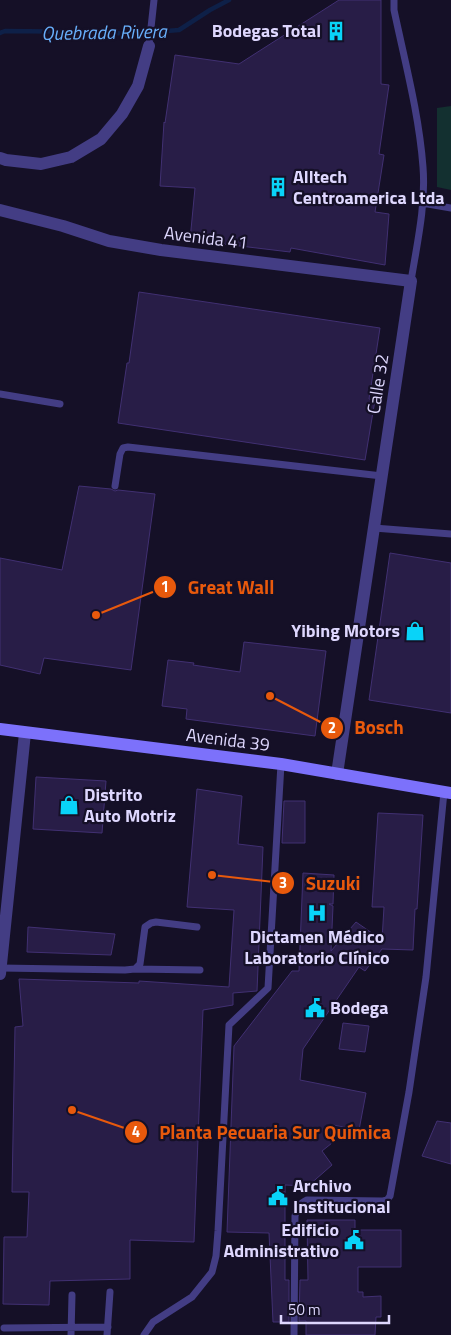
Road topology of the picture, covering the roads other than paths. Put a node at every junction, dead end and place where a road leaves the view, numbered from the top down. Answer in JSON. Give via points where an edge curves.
{"nodes":[{"id":1,"x":154,"y":0,"type":"edge"},
{"id":2,"x":394,"y":0,"type":"edge"},
{"id":3,"x":149,"y":46,"type":"joint"},
{"id":4,"x":0,"y":158,"type":"edge"},
{"id":5,"x":422,"y":203,"type":"junction"},
{"id":6,"x":451,"y":208,"type":"edge"},
{"id":7,"x":0,"y":210,"type":"edge"},
{"id":8,"x":411,"y":281,"type":"junction"},
{"id":9,"x":0,"y":394,"type":"edge"},
{"id":10,"x":60,"y":404,"type":"dead end"},
{"id":11,"x":382,"y":476,"type":"junction"},
{"id":12,"x":115,"y":486,"type":"dead end"},
{"id":13,"x":374,"y":528,"type":"junction"},
{"id":14,"x":451,"y":534,"type":"edge"},
{"id":15,"x":0,"y":729,"type":"edge"},
{"id":16,"x":25,"y":733,"type":"junction"},
{"id":17,"x":281,"y":764,"type":"junction"},
{"id":18,"x":337,"y":774,"type":"junction"},
{"id":19,"x":447,"y":793,"type":"edge"},
{"id":20,"x":197,"y":927,"type":"dead end"},
{"id":21,"x":1,"y":968,"type":"edge"},
{"id":22,"x":134,"y":969,"type":"junction"},
{"id":23,"x":200,"y":970,"type":"dead end"},
{"id":24,"x":0,"y":974,"type":"edge"},
{"id":25,"x":110,"y":1292,"type":"dead end"},
{"id":26,"x":72,"y":1295,"type":"dead end"},
{"id":27,"x":4,"y":1328,"type":"dead end"},
{"id":28,"x":71,"y":1331,"type":"edge"},
{"id":29,"x":108,"y":1331,"type":"edge"},
{"id":30,"x":144,"y":1335,"type":"edge"},
{"id":31,"x":294,"y":1335,"type":"edge"}],
"edges":[{"from":1,"to":3,"type":"lane"},
{"from":2,"to":5,"type":"lane","name":"Calle 32","via":[[417,121],[423,169]]},
{"from":3,"to":4,"type":"street","via":[[138,86],[122,114],[101,140],[72,156],[41,164]]},
{"from":5,"to":6,"type":"lane"},
{"from":5,"to":8,"type":"lane","name":"Calle 32"},
{"from":7,"to":8,"type":"street","name":"Avenida 41","via":[[110,242]]},
{"from":8,"to":11,"type":"street","name":"Calle 32"},
{"from":9,"to":10,"type":"lane"},
{"from":11,"to":12,"type":"lane","via":[[128,447],[123,448],[120,454]]},
{"from":11,"to":13,"type":"street","name":"Calle 32"},
{"from":13,"to":14,"type":"lane"},
{"from":13,"to":18,"type":"street","name":"Calle 32"},
{"from":15,"to":16,"type":"main road","name":"Avenida 39"},
{"from":16,"to":17,"type":"main road","name":"Avenida 39"},
{"from":16,"to":21,"type":"street"},
{"from":17,"to":18,"type":"main road","name":"Avenida 39"},
{"from":17,"to":30,"type":"lane","via":[[268,988],[229,1025],[216,1256],[212,1272],[192,1297],[153,1322]]},
{"from":18,"to":19,"type":"main road","name":"Avenida 39"},
{"from":19,"to":31,"type":"lane","via":[[426,977],[390,1196],[383,1201],[307,1200],[297,1208]]},
{"from":20,"to":22,"type":"lane","via":[[150,923],[145,927],[140,964]]},
{"from":21,"to":22,"type":"lane"},
{"from":21,"to":24,"type":"street"},
{"from":22,"to":23,"type":"lane"},
{"from":25,"to":29,"type":"lane"},
{"from":26,"to":28,"type":"lane"},
{"from":27,"to":28,"type":"lane"},
{"from":28,"to":29,"type":"lane"}]}
